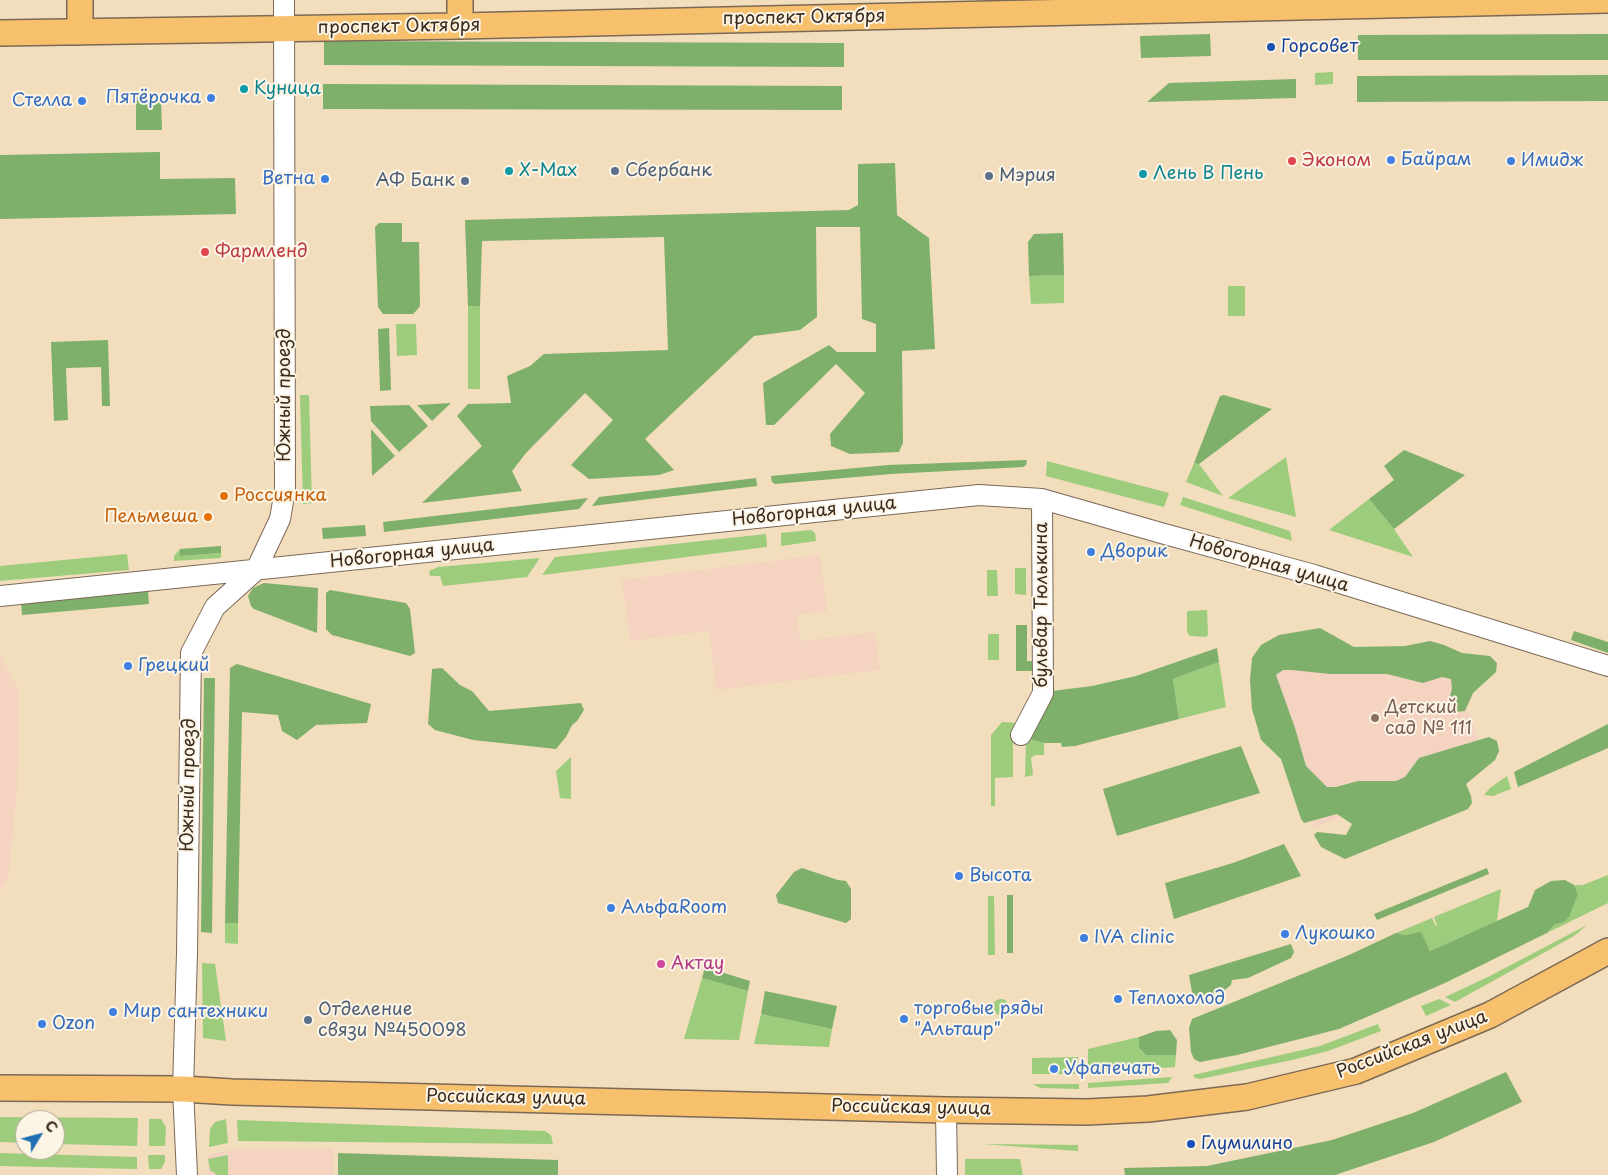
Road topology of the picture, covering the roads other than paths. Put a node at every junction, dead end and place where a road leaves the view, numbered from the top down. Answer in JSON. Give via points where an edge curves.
{"nodes":[{"id":1,"x":80,"y":0,"type":"edge"},
{"id":2,"x":284,"y":0,"type":"edge"},
{"id":3,"x":460,"y":0,"type":"edge"},
{"id":4,"x":1608,"y":0,"type":"edge"},
{"id":5,"x":460,"y":26,"type":"junction"},
{"id":6,"x":284,"y":29,"type":"junction"},
{"id":7,"x":80,"y":32,"type":"junction"},
{"id":8,"x":0,"y":33,"type":"edge"},
{"id":9,"x":1042,"y":499,"type":"junction"},
{"id":10,"x":256,"y":570,"type":"junction"},
{"id":11,"x":0,"y":596,"type":"edge"},
{"id":12,"x":1608,"y":666,"type":"edge"},
{"id":13,"x":1021,"y":735,"type":"dead end"},
{"id":14,"x":1608,"y":951,"type":"edge"},
{"id":15,"x":0,"y":1088,"type":"edge"},
{"id":16,"x":183,"y":1089,"type":"junction"},
{"id":17,"x":946,"y":1110,"type":"junction"},
{"id":18,"x":186,"y":1175,"type":"edge"},
{"id":19,"x":947,"y":1175,"type":"edge"}],
"edges":[{"from":1,"to":7,"type":"main road"},
{"from":2,"to":6,"type":"street","name":"Южный проезд"},
{"from":3,"to":5,"type":"main road"},
{"from":4,"to":5,"type":"main road","name":"проспект Октября"},
{"from":5,"to":6,"type":"main road","name":"проспект Октября"},
{"from":6,"to":7,"type":"main road","name":"проспект Октября"},
{"from":6,"to":10,"type":"street","name":"Южный проезд","via":[[285,490],[280,519]]},
{"from":7,"to":8,"type":"main road","name":"проспект Октября"},
{"from":9,"to":10,"type":"street","name":"Новогорная улица","via":[[979,495]]},
{"from":9,"to":12,"type":"street","name":"Новогорная улица","via":[[1314,575]]},
{"from":9,"to":13,"type":"street","name":"бульвар Тюлькина","via":[[1043,693]]},
{"from":10,"to":11,"type":"street","name":"Новогорная улица"},
{"from":10,"to":16,"type":"street","name":"Южный проезд","via":[[215,607],[191,653]]},
{"from":14,"to":17,"type":"main road","name":"Российская улица","via":[[1490,1015],[1356,1071],[1247,1097],[1148,1109],[1086,1112]]},
{"from":15,"to":16,"type":"main road","name":"Российская улица"},
{"from":16,"to":17,"type":"main road","name":"Российская улица"},
{"from":16,"to":18,"type":"street","name":"Южный проезд"},
{"from":17,"to":19,"type":"street"}]}
